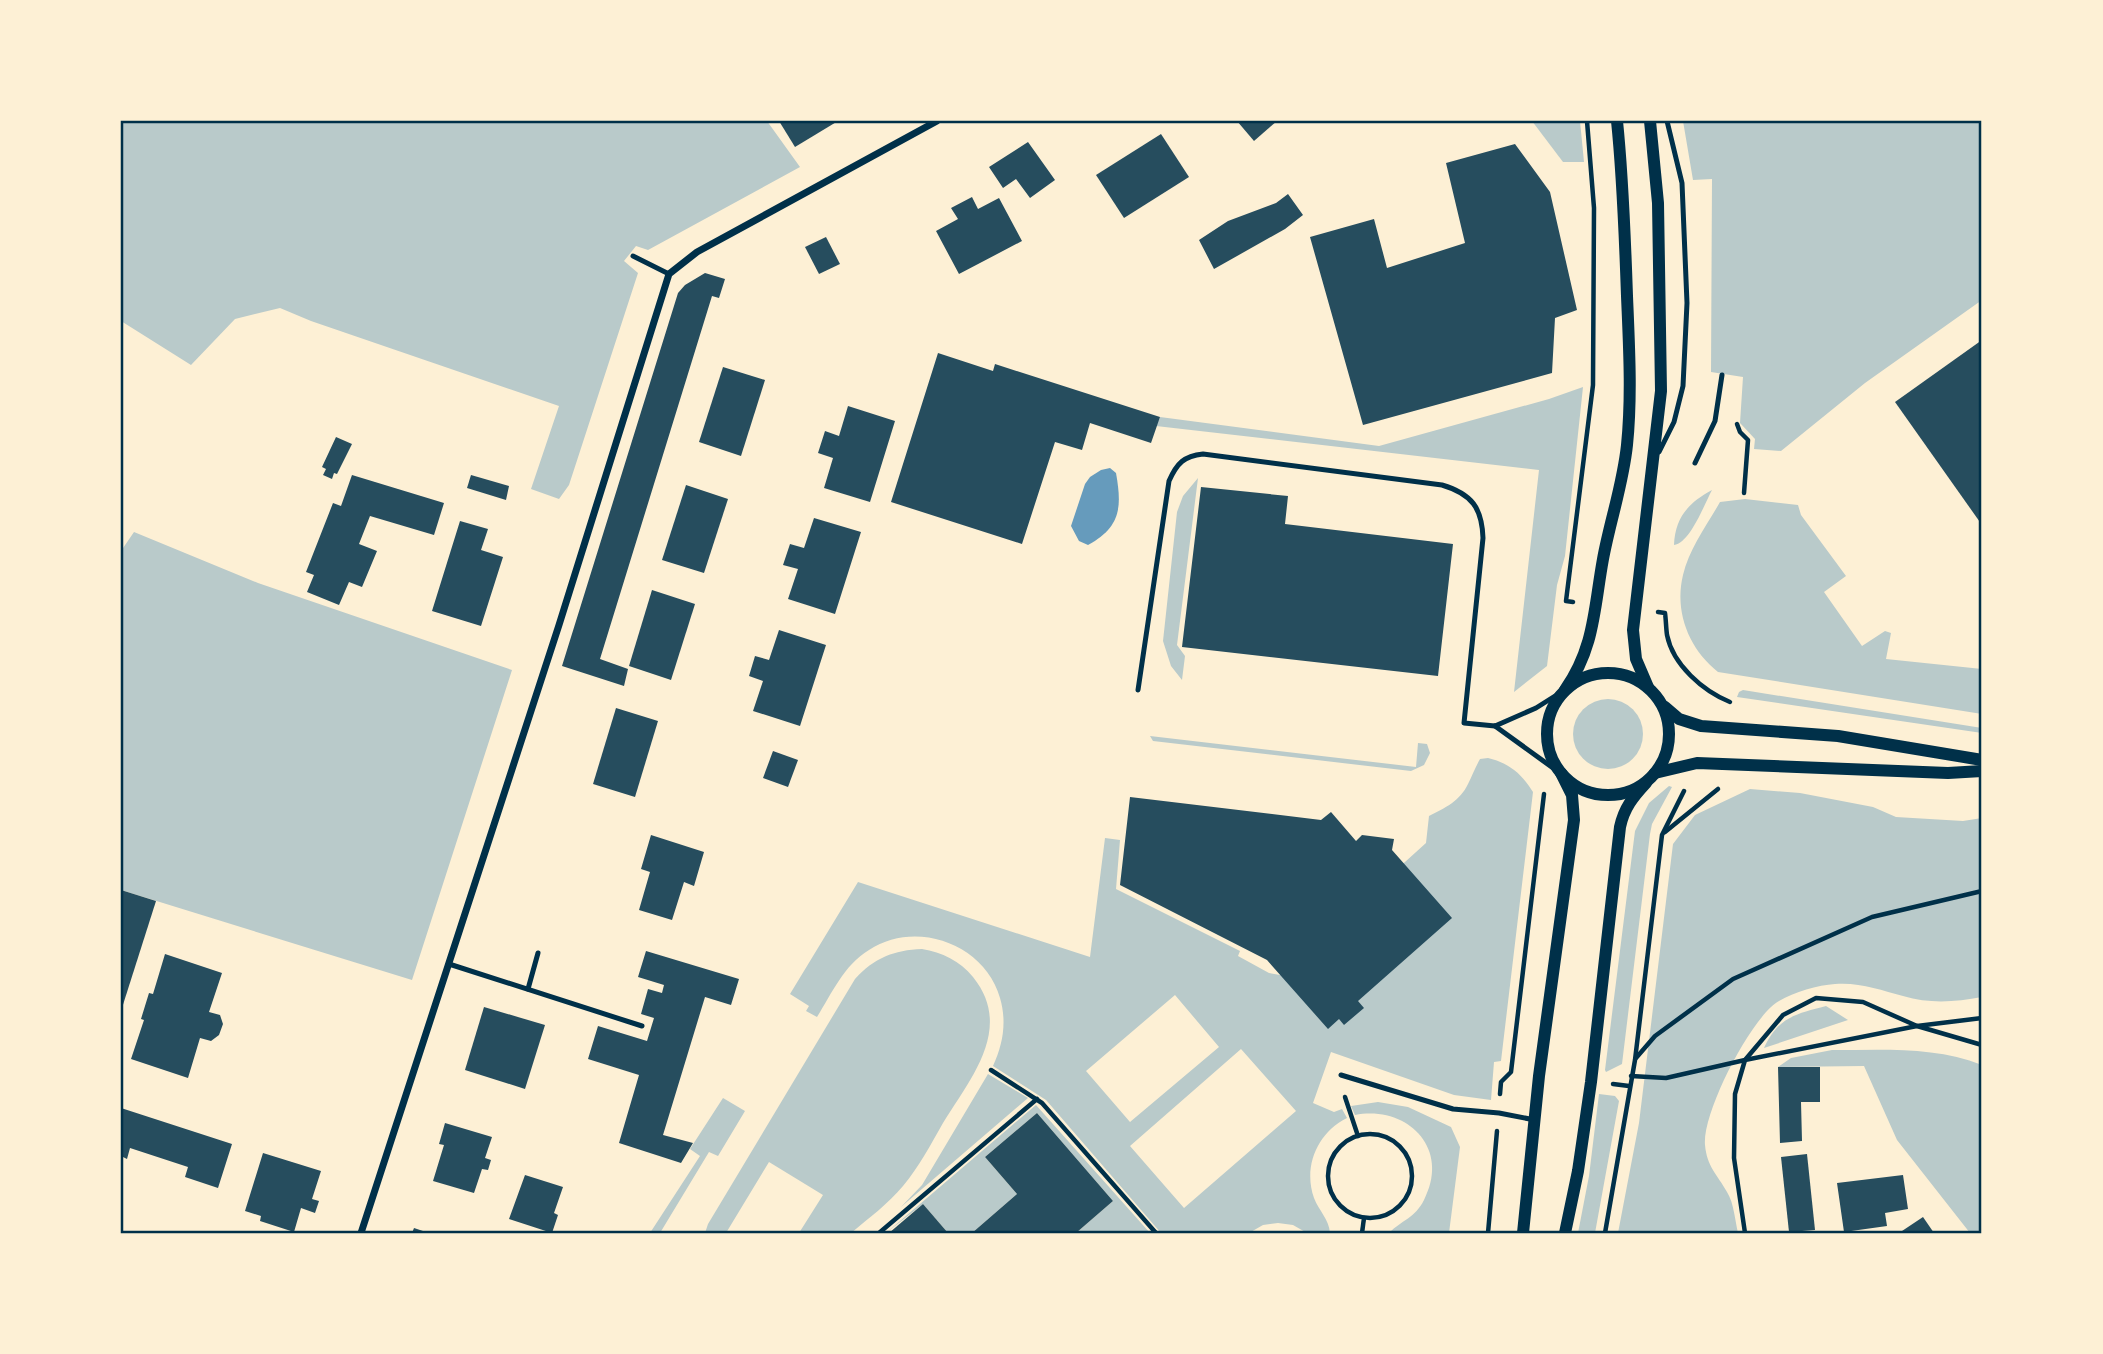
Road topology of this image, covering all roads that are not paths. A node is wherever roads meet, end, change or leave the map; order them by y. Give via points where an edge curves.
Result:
1 (937, 121) edge
2 (1617, 121) edge
3 (1650, 121) edge
4 (1667, 121) edge
5 (633, 256) dead end
6 (669, 274) junction
7 (1722, 375) dead end
8 (1654, 461) junction
9 (1695, 463) dead end
10 (1648, 687) junction
11 (1138, 690) dead end
12 (1565, 690) junction
13 (1659, 699) junction
14 (1495, 726) junction
15 (1982, 760) edge
16 (1982, 772) edge
17 (1561, 773) junction
18 (1655, 773) junction
19 (1646, 783) junction
20 (538, 953) dead end
21 (449, 964) junction
22 (528, 989) junction
23 (642, 1026) dead end
24 (1341, 1075) dead end
25 (1535, 1120) junction
26 (361, 1233) edge
27 (1523, 1233) edge
28 (1565, 1233) edge

1 - 6 street via 697,252
2 - 12 street via 1629,327 1627,444 1590,641 1584,661
3 - 8 street via 1658,203 1661,324
4 - 8 lane via 1682,183 1687,303 1683,386 1674,422
5 - 6 lane
6 - 21 street
7 - 9 lane via 1715,421
8 - 10 street via 1633,630 1636,659
10 - 12 street via 1634,678 1605,673 1579,680
10 - 13 street
11 - 14 lane via 1169,481 1181,460 1203,454 1461,490 1482,520 1483,538 1464,723
12 - 14 lane
12 - 17 street via 1547,728 1548,745
13 - 15 street via 1679,719 1701,726 1838,736
13 - 18 street via 1669,744
14 - 17 lane
16 - 18 street via 1696,763
17 - 19 street via 1572,784 1599,795 1625,793
17 - 25 street via 1572,795 1574,820
18 - 19 street
19 - 28 street via 1632,798 1620,827 1591,1082
20 - 22 lane
21 - 22 lane
21 - 26 street
22 - 23 lane
24 - 25 lane via 1453,1109
25 - 27 street

